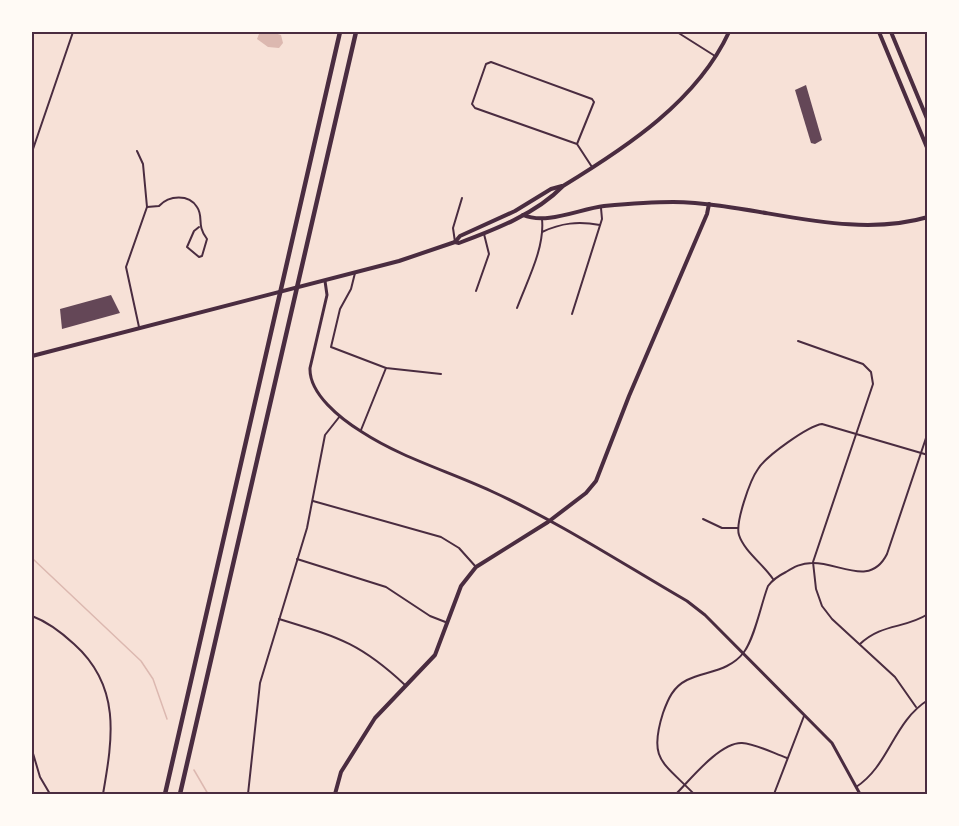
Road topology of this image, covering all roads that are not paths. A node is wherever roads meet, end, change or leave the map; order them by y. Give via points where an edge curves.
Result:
1 (73, 32) edge
2 (340, 32) edge
3 (356, 32) edge
4 (677, 32) edge
5 (729, 32) edge
6 (879, 32) edge
7 (891, 32) edge
8 (716, 56) junction
9 (927, 121) edge
10 (577, 144) junction
11 (927, 150) edge
12 (137, 151) dead end
13 (32, 152) edge
14 (592, 167) junction
15 (563, 186) junction
16 (462, 198) dead end
17 (709, 204) junction
18 (147, 207) junction
19 (601, 207) junction
20 (522, 215) junction
21 (927, 218) edge
22 (542, 219) junction
23 (600, 225) junction
24 (199, 227) junction
25 (542, 232) junction
26 (484, 234) junction
27 (455, 242) junction
28 (355, 273) junction
29 (326, 280) junction
30 (476, 291) dead end
31 (517, 308) dead end
32 (572, 314) dead end
33 (139, 327) junction
34 (798, 341) dead end
35 (32, 356) edge
36 (386, 368) junction
37 (441, 374) dead end
38 (340, 415) junction
39 (360, 431) junction
40 (927, 432) edge
41 (856, 433) junction
42 (921, 453) junction
43 (927, 455) edge
44 (313, 501) junction
45 (703, 519) dead end
46 (548, 522) junction
47 (738, 528) junction
48 (297, 559) junction
49 (813, 562) junction
50 (476, 567) junction
51 (773, 579) junction
52 (927, 614) edge
53 (32, 616) edge
54 (279, 619) junction
55 (448, 623) junction
56 (860, 645) junction
57 (743, 653) junction
58 (405, 685) junction
59 (927, 700) edge
60 (916, 707) junction
61 (805, 714) junction
62 (32, 750) edge
63 (787, 758) junction
64 (685, 785) junction
65 (856, 787) junction
66 (51, 795) edge
67 (103, 795) edge
68 (165, 795) edge
69 (180, 795) edge
70 (248, 795) edge
71 (335, 795) edge
72 (676, 795) edge
73 (694, 795) edge
74 (774, 795) edge
75 (860, 795) edge

1 - 13 street
2 - 68 highway
3 - 69 highway
4 - 8 street
5 - 8 main road
6 - 11 main road
7 - 9 main road
8 - 14 main road via 675,105
10 - 10 street via 475,108 472,104 486,64 490,62 592,99
10 - 14 street
12 - 18 street via 143,164
14 - 15 main road
15 - 20 main road via 553,197
15 - 27 main road via 460,236
16 - 27 street via 453,228
17 - 19 main road via 663,202
17 - 21 main road via 856,224 896,225
17 - 46 main road via 596,481
18 - 24 street via 159,206 166,198 180,198 198,207
18 - 33 street via 126,267
19 - 22 main road
19 - 23 street
20 - 22 main road
20 - 26 main road
22 - 25 street
23 - 25 street via 575,222
23 - 32 street
24 - 24 street via 207,242 199,257 187,247
25 - 31 street
26 - 27 main road
26 - 30 street via 489,254
27 - 28 main road
28 - 29 main road
28 - 36 street via 340,309 331,346
29 - 33 main road
29 - 38 street via 327,296 309,377 316,392
33 - 35 main road
34 - 41 street via 863,364 871,372 873,384
36 - 37 street
36 - 39 street
38 - 39 street
38 - 44 street via 325,435
39 - 46 street via 416,460 491,491
40 - 42 street
41 - 42 street
41 - 47 street via 817,425 764,462 754,476
41 - 49 street
42 - 43 street
42 - 49 street via 887,554 880,564 859,573
44 - 48 street
44 - 50 street via 441,537 459,548
45 - 47 street via 722,528
46 - 50 main road
46 - 57 street via 687,601
47 - 51 street via 742,543
48 - 54 street
48 - 55 street via 386,586 430,616
49 - 51 street
49 - 56 street via 822,606
50 - 55 main road via 461,586
51 - 57 street
52 - 56 street via 880,629
53 - 67 street via 51,625 83,652 106,687 111,724
54 - 58 street via 355,645 379,660
54 - 70 street via 260,683
55 - 58 main road via 435,655
56 - 60 street via 895,677
57 - 61 street
57 - 64 street via 723,668 683,682 668,699 656,735 656,748 662,761
58 - 71 main road via 375,718 341,772
59 - 60 street
60 - 65 street via 875,771
61 - 63 street
61 - 65 street via 832,743
62 - 66 street via 40,777
63 - 64 street via 747,744 732,744
63 - 74 street
64 - 72 street
64 - 73 street
65 - 75 street

